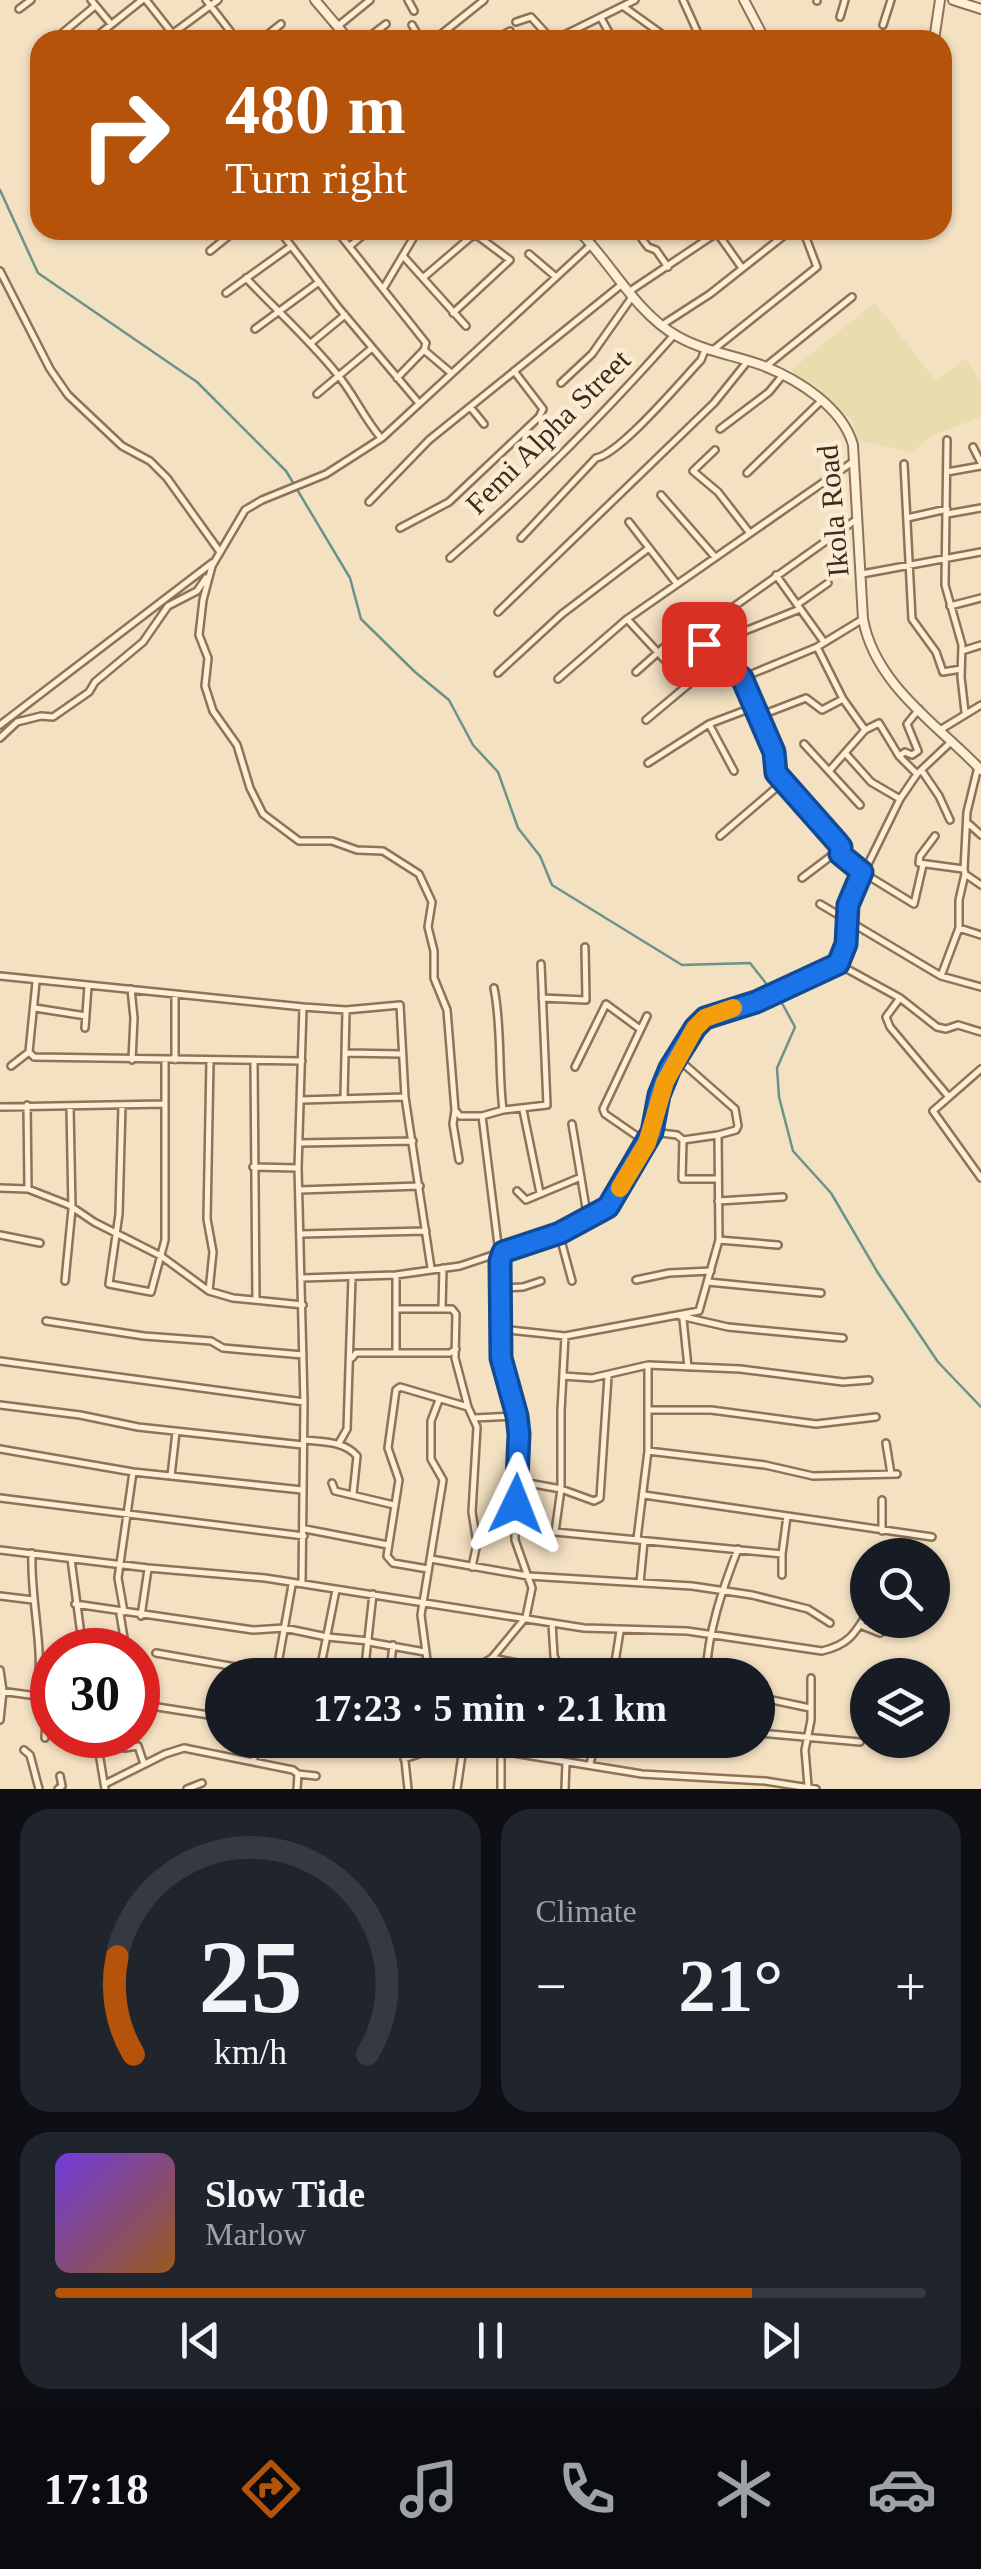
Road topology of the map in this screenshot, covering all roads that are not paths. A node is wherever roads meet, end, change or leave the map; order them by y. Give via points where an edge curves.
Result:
1 (31, 0) edge
2 (144, 0) edge
3 (218, 0) edge
4 (315, 0) edge
5 (370, 0) edge
6 (408, 0) edge
7 (484, 0) edge
8 (636, 0) edge
9 (683, 0) edge
10 (744, 0) edge
11 (845, 0) edge
12 (891, 0) edge
13 (953, 0) edge
14 (936, 1) edge
15 (93, 3) edge
16 (208, 3) edge
17 (624, 8) junction
18 (981, 9) edge
19 (20, 10) dead end
20 (414, 11) dead end
21 (840, 17) dead end
22 (601, 18) junction
23 (516, 22) dead end
24 (111, 24) junction
25 (280, 24) dead end
26 (386, 24) dead end
27 (412, 24) dead end
28 (882, 25) dead end
29 (338, 26) junction
30 (65, 30) edge
31 (104, 30) edge
32 (169, 30) edge
33 (177, 30) edge
34 (229, 30) edge
35 (273, 30) edge
36 (341, 30) edge
37 (378, 30) edge
38 (415, 30) edge
39 (446, 30) edge
40 (543, 30) edge
41 (570, 30) edge
42 (608, 30) edge
43 (656, 30) edge
44 (696, 30) edge
45 (759, 30) edge
46 (935, 30) edge
47 (222, 240) edge
48 (285, 240) edge
49 (345, 240) edge
50 (357, 240) edge
51 (413, 240) edge
52 (467, 240) edge
53 (482, 240) edge
54 (588, 240) edge
55 (643, 240) edge
56 (708, 240) edge
57 (725, 240) edge
58 (778, 240) edge
59 (807, 240) edge
60 (592, 244) junction
61 (350, 246) junction
62 (290, 247) junction
63 (210, 251) dead end
64 (528, 254) dead end
65 (404, 258) junction
66 (668, 267) junction
67 (742, 269) junction
68 (0, 272) edge
69 (424, 277) junction
70 (556, 277) junction
71 (246, 278) junction
72 (319, 282) junction
73 (382, 288) junction
74 (629, 290) junction
75 (226, 293) dead end
76 (852, 297) dead end
77 (277, 311) junction
78 (453, 313) junction
79 (345, 315) junction
80 (662, 325) junction
81 (466, 326) dead end
82 (255, 329) dead end
83 (674, 335) junction
84 (311, 343) junction
85 (372, 348) junction
86 (424, 350) junction
87 (708, 351) junction
88 (747, 362) junction
89 (765, 367) junction
90 (514, 371) junction
91 (450, 372) junction
92 (339, 376) junction
93 (782, 376) junction
94 (396, 378) junction
95 (561, 383) dead end
96 (317, 394) dead end
97 (821, 401) junction
98 (418, 403) junction
99 (471, 408) junction
100 (484, 424) dead end
101 (720, 428) dead end
102 (382, 438) junction
103 (946, 440) dead end
104 (973, 447) dead end
105 (715, 450) dead end
106 (854, 461) junction
107 (904, 464) dead end
108 (981, 464) edge
109 (948, 472) junction
110 (747, 473) dead end
111 (661, 495) dead end
112 (369, 502) dead end
113 (981, 508) edge
114 (948, 511) junction
115 (907, 518) junction
116 (857, 520) junction
117 (629, 522) dead end
118 (400, 528) dead end
119 (749, 532) junction
120 (522, 538) dead end
121 (650, 548) junction
122 (220, 552) junction
123 (981, 552) edge
124 (714, 557) junction
125 (450, 558) dead end
126 (948, 558) junction
127 (216, 560) junction
128 (910, 565) junction
129 (776, 574) junction
130 (862, 574) junction
131 (208, 576) junction
132 (828, 583) dead end
133 (677, 584) junction
134 (981, 598) edge
135 (950, 606) junction
136 (799, 607) junction
137 (498, 612) dead end
138 (627, 619) junction
139 (863, 619) junction
140 (675, 621) dead end
141 (694, 635) junction
142 (672, 640) dead end
143 (824, 642) junction
144 (981, 645) edge
145 (707, 646) junction
146 (817, 647) junction
147 (962, 651) junction
148 (658, 653) junction
149 (962, 669) junction
150 (636, 672) dead end
151 (498, 673) dead end
152 (700, 674) dead end
153 (742, 678) junction
154 (558, 679) dead end
155 (688, 684) junction
156 (843, 699) junction
157 (981, 705) edge
158 (754, 707) junction
159 (919, 710) junction
160 (965, 712) junction
161 (759, 716) junction
162 (646, 720) dead end
163 (709, 724) junction
164 (0, 725) edge
165 (865, 730) junction
166 (940, 730) junction
167 (0, 738) edge
168 (952, 741) junction
169 (804, 744) dead end
170 (846, 754) junction
171 (898, 756) junction
172 (648, 763) dead end
173 (979, 769) edge
174 (830, 770) junction
175 (734, 771) dead end
176 (919, 772) junction
177 (783, 782) junction
178 (900, 798) junction
179 (860, 805) dead end
180 (950, 820) dead end
181 (969, 824) junction
182 (981, 835) edge
183 (720, 836) dead end
184 (935, 836) dead end
185 (840, 854) junction
186 (922, 865) junction
187 (862, 872) junction
188 (964, 872) junction
189 (802, 878) dead end
190 (981, 885) edge
191 (820, 904) dead end
192 (847, 918) junction
193 (958, 928) junction
194 (981, 934) edge
195 (584, 947) dead end
196 (541, 964) dead end
197 (838, 964) junction
198 (0, 976) edge
199 (941, 976) junction
200 (36, 982) junction
201 (88, 986) junction
202 (981, 986) edge
203 (494, 988) dead end
204 (131, 989) junction
205 (177, 996) junction
206 (542, 998) junction
207 (900, 998) junction
208 (34, 1008) junction
209 (302, 1008) junction
210 (346, 1010) junction
211 (86, 1016) junction
212 (647, 1016) dead end
213 (85, 1028) dead end
214 (641, 1029) junction
215 (981, 1032) edge
216 (28, 1052) junction
217 (346, 1053) junction
218 (402, 1054) junction
219 (677, 1058) junction
220 (132, 1060) junction
221 (165, 1060) junction
222 (175, 1060) junction
223 (210, 1061) junction
224 (302, 1061) junction
225 (254, 1062) junction
226 (11, 1066) dead end
227 (575, 1067) dead end
228 (981, 1068) edge
229 (948, 1096) junction
230 (405, 1097) junction
231 (344, 1098) junction
232 (300, 1100) junction
233 (164, 1104) junction
234 (26, 1105) junction
235 (122, 1105) junction
236 (0, 1107) edge
237 (70, 1108) junction
238 (454, 1110) junction
239 (503, 1110) junction
240 (523, 1110) junction
241 (482, 1116) junction
242 (572, 1124) dead end
243 (652, 1132) junction
244 (718, 1136) junction
245 (683, 1140) junction
246 (412, 1141) junction
247 (299, 1143) junction
248 (647, 1143) junction
249 (460, 1160) dead end
250 (253, 1167) junction
251 (298, 1168) junction
252 (581, 1177) junction
253 (981, 1178) edge
254 (718, 1179) junction
255 (420, 1186) junction
256 (0, 1188) edge
257 (28, 1190) junction
258 (298, 1190) junction
259 (517, 1191) dead end
260 (540, 1194) junction
261 (783, 1197) dead end
262 (718, 1201) junction
263 (72, 1208) junction
264 (588, 1220) junction
265 (426, 1232) junction
266 (560, 1233) junction
267 (117, 1234) junction
268 (301, 1234) junction
269 (0, 1235) edge
270 (718, 1240) junction
271 (40, 1243) dead end
272 (778, 1245) dead end
273 (161, 1256) junction
274 (501, 1256) junction
275 (443, 1268) junction
276 (431, 1269) junction
277 (711, 1271) junction
278 (396, 1275) junction
279 (302, 1278) junction
280 (352, 1278) junction
281 (572, 1280) dead end
282 (636, 1280) dead end
283 (65, 1281) dead end
284 (541, 1282) dead end
285 (708, 1282) junction
286 (502, 1288) junction
287 (210, 1291) junction
288 (822, 1293) dead end
289 (256, 1300) junction
290 (303, 1305) junction
291 (442, 1308) junction
292 (396, 1309) junction
293 (682, 1317) junction
294 (46, 1321) dead end
295 (500, 1330) junction
296 (565, 1336) junction
297 (843, 1338) dead end
298 (353, 1351) junction
299 (396, 1352) junction
300 (454, 1353) junction
301 (303, 1355) junction
302 (0, 1361) edge
303 (648, 1365) junction
304 (688, 1368) junction
305 (563, 1376) junction
306 (608, 1376) junction
307 (869, 1380) dead end
308 (439, 1400) junction
309 (304, 1402) junction
310 (0, 1404) edge
311 (468, 1407) junction
312 (649, 1410) junction
313 (517, 1416) junction
314 (876, 1417) dead end
315 (474, 1418) junction
316 (176, 1432) junction
317 (303, 1442) junction
318 (886, 1443) dead end
319 (339, 1444) junction
320 (0, 1449) edge
321 (648, 1451) junction
322 (133, 1472) junction
323 (171, 1476) junction
324 (517, 1481) junction
325 (332, 1483) dead end
326 (302, 1490) junction
327 (561, 1490) junction
328 (353, 1494) junction
329 (644, 1495) junction
330 (0, 1498) edge
331 (882, 1500) dead end
332 (394, 1505) junction
333 (125, 1516) junction
334 (787, 1516) junction
335 (882, 1531) junction
336 (304, 1533) junction
337 (932, 1537) dead end
338 (641, 1540) junction
339 (388, 1545) junction
340 (738, 1549) junction
341 (0, 1550) edge
342 (32, 1552) junction
343 (782, 1554) junction
344 (71, 1558) junction
345 (431, 1559) junction
346 (119, 1563) junction
347 (472, 1567) junction
348 (148, 1568) junction
349 (428, 1569) junction
350 (782, 1575) dead end
351 (528, 1576) junction
352 (302, 1583) junction
353 (640, 1583) junction
354 (292, 1584) junction
355 (336, 1589) junction
356 (722, 1591) junction
357 (373, 1594) junction
358 (0, 1596) edge
359 (33, 1600) junction
360 (424, 1602) junction
361 (75, 1604) junction
362 (122, 1613) junction
363 (141, 1616) junction
364 (526, 1617) junction
365 (552, 1623) junction
366 (830, 1623) dead end
367 (37, 1628) edge
368 (79, 1628) edge
369 (124, 1628) edge
370 (284, 1628) junction
371 (620, 1631) junction
372 (711, 1635) junction
373 (328, 1637) junction
374 (850, 1637) edge
375 (370, 1639) junction
376 (392, 1645) junction
377 (426, 1652) junction
378 (160, 1654) edge
379 (279, 1658) edge
380 (323, 1658) edge
381 (367, 1658) edge
382 (391, 1658) edge
383 (427, 1658) edge
384 (492, 1658) edge
385 (555, 1658) edge
386 (615, 1658) edge
387 (708, 1658) edge
388 (205, 1662) edge
389 (0, 1670) edge
390 (811, 1678) dead end
391 (1, 1691) edge
392 (30, 1695) edge
393 (775, 1701) edge
394 (160, 1707) edge
395 (810, 1708) junction
396 (205, 1714) edge
397 (0, 1720) edge
398 (775, 1735) edge
399 (806, 1738) junction
400 (850, 1741) edge
401 (24, 1750) dead end
402 (100, 1758) edge
403 (142, 1758) edge
404 (254, 1758) edge
405 (406, 1758) edge
406 (462, 1758) edge
407 (501, 1758) edge
408 (546, 1758) edge
409 (592, 1758) edge
410 (403, 1759) joint
411 (253, 1761) junction
412 (566, 1761) junction
413 (144, 1764) junction
414 (590, 1764) junction
415 (298, 1774) junction
416 (60, 1776) dead end
417 (316, 1776) dead end
418 (202, 1783) dead end
419 (105, 1787) edge
420 (811, 1788) edge
421 (39, 1789) edge
422 (58, 1789) edge
423 (187, 1789) edge
424 (297, 1789) edge
425 (408, 1789) edge
426 (457, 1789) edge
427 (501, 1789) edge
428 (565, 1789) edge

1 - 19 street
2 - 24 street
2 - 32 street
3 - 16 street
4 - 29 street
5 - 29 street
6 - 20 street
7 - 39 street
8 - 17 street
9 - 44 street
10 - 45 street
11 - 21 street
12 - 28 street
13 - 18 street
14 - 46 street
15 - 24 street
15 - 30 street
16 - 33 street
16 - 34 street
17 - 22 street
17 - 43 street
22 - 41 street
22 - 42 street
23 - 40 street via 531,17
24 - 31 street
25 - 35 street
26 - 37 street
27 - 38 street
29 - 36 street
47 - 63 street
48 - 62 street
49 - 61 street
50 - 61 street
51 - 65 street
52 - 69 street
53 - 78 street via 510,260
54 - 60 street, Ikola Road
55 - 66 street
56 - 66 street
57 - 67 street
58 - 67 street
59 - 87 street via 817,267
60 - 70 street
60 - 74 street, Ikola Road
61 - 73 street
62 - 71 street
62 - 72 street
64 - 70 street
65 - 69 street
65 - 73 street
66 - 74 street
67 - 80 street
68 - 122 street via 68,395 114,440 168,478
69 - 78 street
70 - 91 street
71 - 75 street
71 - 77 street
72 - 77 street
72 - 79 street
73 - 86 street via 425,340
74 - 80 street, Ikola Road
74 - 90 street
74 - 95 street via 592,354
76 - 89 street
77 - 82 street
77 - 84 street
78 - 81 street
79 - 84 street
79 - 85 street
80 - 83 street, Ikola Road
83 - 87 street, Ikola Road
83 - 125 street, Femi Alpha Street via 585,431
84 - 92 street
85 - 92 street
85 - 94 street
86 - 91 street
86 - 94 street
87 - 88 street, Ikola Road
87 - 120 street
88 - 89 street, Ikola Road
88 - 137 street via 714,403
89 - 93 street, Ikola Road
90 - 99 street
90 - 118 street via 543,412 449,502
91 - 98 street
92 - 96 street
92 - 102 street
93 - 97 street, Ikola Road
93 - 101 street
94 - 98 street
97 - 106 street, Ikola Road via 849,430
97 - 110 street
98 - 102 street
99 - 100 street
99 - 112 street
102 - 122 street via 326,474 245,510
103 - 109 street
104 - 108 street
105 - 119 street via 693,471
106 - 116 street, Ikola Road
106 - 119 street
107 - 115 street
108 - 109 street
109 - 114 street
111 - 124 street
113 - 114 street
114 - 115 street
114 - 126 street
115 - 128 street
116 - 129 street
116 - 130 street, Ikola Road
117 - 121 street
119 - 124 street
121 - 133 street
121 - 151 street
122 - 127 street
123 - 126 street
124 - 133 street
126 - 128 street
126 - 135 street
127 - 131 street
127 - 164 street
128 - 130 street
128 - 149 street via 912,619 943,672
129 - 136 street
129 - 141 street
130 - 139 street, Ikola Road
131 - 167 street via 197,591 168,606 143,642 88,692 53,716 16,722
131 - 238 street via 199,634 208,658 204,686 236,745 259,809 299,841 384,851 419,874 430,896 428,926 434,978 447,1010
132 - 136 street
133 - 138 street
134 - 135 street
135 - 147 street
136 - 143 street
136 - 145 street
138 - 148 street
138 - 154 street
139 - 143 street
139 - 159 street, Ikola Road via 884,670
140 - 141 street
141 - 145 street
142 - 148 street
143 - 146 street
144 - 147 street
145 - 153 street
146 - 153 street
146 - 156 street
147 - 149 street
148 - 150 street
148 - 155 street
149 - 160 street
152 - 155 street
153 - 158 street
155 - 162 street
156 - 161 street via 822,710 806,698
156 - 165 street
157 - 160 street
158 - 161 street
158 - 163 street
159 - 166 street, Ikola Road
159 - 171 street via 907,724 918,751
160 - 166 street
161 - 177 street
163 - 172 street
163 - 175 street
165 - 170 street
165 - 171 street via 878,723
166 - 168 street, Ikola Road
168 - 173 street, Ikola Road
168 - 176 street
169 - 174 street
170 - 174 street
170 - 178 street via 871,782
171 - 176 street
173 - 181 street
174 - 179 street
176 - 178 street
176 - 180 street
177 - 183 street
177 - 185 street via 841,847
178 - 187 street
181 - 182 street
181 - 188 street
184 - 186 street via 918,860
185 - 187 street
185 - 189 street
186 - 187 street via 914,904
186 - 188 street
187 - 192 street
188 - 190 street
188 - 193 street
191 - 192 street
192 - 197 street
192 - 199 street
193 - 194 street
193 - 199 street
195 - 206 street via 586,1000
196 - 206 street
197 - 207 street
197 - 219 street via 705,1018
198 - 200 street
199 - 202 street
200 - 201 street
200 - 208 street
201 - 204 street
201 - 211 street
203 - 239 street
204 - 205 street
204 - 220 street
205 - 209 street
205 - 222 street
206 - 240 street via 548,1105
207 - 215 street via 941,1028
207 - 229 street via 886,1017 890,1027
208 - 211 street
208 - 216 street
209 - 210 street
209 - 224 street
210 - 217 street
210 - 218 street via 400,1005
211 - 213 street
212 - 214 street
214 - 227 street via 606,1004
214 - 248 street via 603,1112
216 - 220 street
216 - 226 street
217 - 218 street
217 - 231 street
218 - 230 street
219 - 243 street via 659,1095
219 - 244 street via 735,1109 738,1128
220 - 221 street
221 - 222 street
221 - 233 street
222 - 223 street
223 - 225 street
223 - 287 street
224 - 225 street
224 - 232 street
225 - 250 street
228 - 229 street
229 - 253 street via 933,1110
230 - 231 street
230 - 246 street
231 - 232 street
232 - 247 street
233 - 235 street
233 - 273 street
234 - 236 street
234 - 237 street
234 - 257 street
235 - 237 street
235 - 267 street
237 - 263 street
238 - 241 street
238 - 249 street
239 - 240 street
239 - 241 street
240 - 260 street
241 - 274 street
242 - 252 street
243 - 245 street
243 - 248 street
244 - 245 street
244 - 254 street
245 - 254 street via 682,1179
246 - 247 street
246 - 255 street
247 - 251 street
248 - 264 street via 608,1207
250 - 251 street
250 - 289 street
251 - 258 street
252 - 260 street
252 - 264 street
254 - 262 street
255 - 258 street
255 - 265 street
256 - 257 street
257 - 263 street
258 - 268 street
259 - 260 street via 524,1200
261 - 262 street
262 - 270 street
263 - 267 street
263 - 283 street
264 - 266 street
265 - 268 street
265 - 276 street
266 - 274 street
266 - 281 street
267 - 273 street
267 - 273 street via 110,1286 151,1292
268 - 279 street
269 - 271 street
270 - 272 street
270 - 277 street
273 - 287 street
274 - 275 street
274 - 286 street
275 - 276 street
275 - 291 street
276 - 278 street
277 - 282 street
277 - 285 street
278 - 280 street
278 - 292 street
279 - 280 street
279 - 290 street
280 - 298 street
284 - 286 street
285 - 288 street
285 - 293 street via 699,1311
286 - 295 street
287 - 289 street
289 - 290 street
290 - 301 street
291 - 292 street
291 - 300 street via 456,1314
292 - 299 street
293 - 296 street
293 - 297 street
293 - 304 street
294 - 301 street
295 - 296 street
295 - 313 street
296 - 305 street
298 - 299 street
298 - 319 street via 347,1429
299 - 300 street
300 - 311 street
301 - 309 street
302 - 309 street
303 - 304 street
303 - 306 street
303 - 312 street
304 - 307 street
305 - 306 street
305 - 327 street
306 - 327 street via 602,1495 594,1502
308 - 311 street
308 - 332 street via 396,1390 388,1448 399,1476
308 - 345 street via 432,1459 442,1480
309 - 317 street
310 - 316 street
311 - 315 street
312 - 314 street via 711,1410 816,1424
312 - 321 street
313 - 315 street
313 - 324 street
315 - 347 street
316 - 317 street
316 - 323 street
317 - 319 street
317 - 326 street
318 - 321 street via 894,1474 813,1476
319 - 328 street via 357,1456
320 - 322 street
321 - 329 street
322 - 323 street
322 - 333 street
323 - 326 street
324 - 327 street
324 - 351 street via 515,1540
325 - 328 street
326 - 336 street
327 - 338 street via 556,1532
328 - 332 street
329 - 334 street
329 - 338 street
330 - 333 street
331 - 335 street
332 - 339 street
333 - 336 street
333 - 346 street
334 - 335 street
334 - 343 street
335 - 337 street
336 - 339 street
336 - 352 street
338 - 340 street
338 - 353 street
339 - 349 street via 389,1562
340 - 343 street
340 - 356 street
341 - 342 street
342 - 344 street
342 - 359 street
343 - 350 street
344 - 346 street
344 - 361 street
345 - 347 street
345 - 349 street
346 - 348 street
346 - 362 street
347 - 351 street
348 - 354 street
348 - 363 street
349 - 360 street
351 - 353 street
351 - 364 street
352 - 354 street
352 - 355 street
353 - 356 street
354 - 370 street
355 - 357 street
355 - 373 street
356 - 366 street via 808,1609
356 - 372 street
357 - 360 street
357 - 375 street
358 - 359 street
359 - 367 street
360 - 364 street
360 - 377 street
361 - 362 street
361 - 368 street
362 - 363 street
362 - 369 street
363 - 370 street
364 - 365 street
364 - 384 street
365 - 371 street
365 - 385 street
370 - 373 street
370 - 379 street
371 - 372 street
371 - 386 street
372 - 374 street via 822,1652
372 - 387 street
373 - 375 street
373 - 380 street
375 - 376 street
375 - 381 street
376 - 377 street
376 - 382 street
377 - 383 street
378 - 388 street
389 - 391 street
390 - 395 street
391 - 392 street
391 - 397 street
393 - 395 street
394 - 396 street
395 - 399 street
398 - 399 street
399 - 400 street
399 - 420 street
401 - 421 street
402 - 419 street
403 - 413 street
404 - 411 street
405 - 410 street
406 - 426 street
407 - 427 street
408 - 412 street
409 - 414 street
410 - 425 street
411 - 413 street via 184,1748
411 - 415 street
412 - 414 street
412 - 428 street
413 - 419 street
414 - 420 street
415 - 417 street
415 - 424 street
416 - 422 street
418 - 423 street

